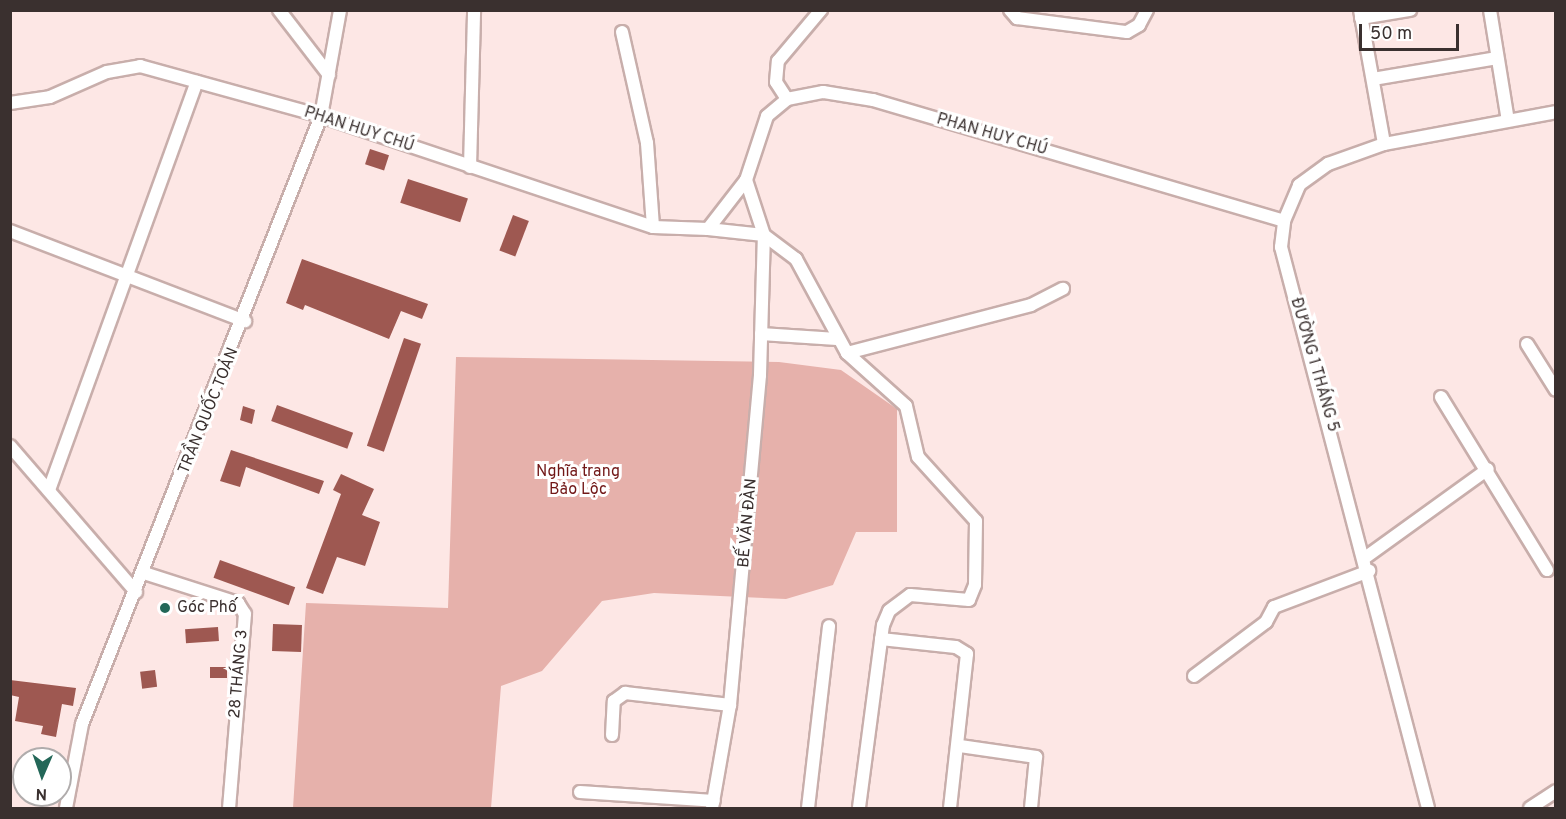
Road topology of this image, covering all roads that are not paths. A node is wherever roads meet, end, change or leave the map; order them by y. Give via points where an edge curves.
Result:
1 (279, 10) edge
2 (340, 10) edge
3 (474, 10) edge
4 (821, 10) edge
5 (1010, 10) edge
6 (1147, 10) edge
7 (1410, 10) edge
8 (1490, 10) edge
9 (1361, 14) edge
10 (622, 32) dead end
11 (1497, 58) junction
12 (329, 75) junction
13 (1373, 79) junction
14 (197, 82) junction
15 (787, 99) junction
16 (10, 103) edge
17 (1556, 112) edge
18 (321, 116) junction
19 (1508, 121) junction
20 (1383, 144) junction
21 (470, 167) junction
22 (746, 180) junction
23 (1284, 221) junction
24 (653, 227) junction
25 (708, 229) junction
26 (10, 231) edge
27 (764, 235) junction
28 (128, 272) junction
29 (1063, 289) dead end
30 (245, 321) junction
31 (761, 334) junction
32 (837, 339) junction
33 (1527, 344) dead end
34 (847, 353) junction
35 (1556, 390) edge
36 (1441, 397) dead end
37 (10, 446) edge
38 (1488, 469) junction
39 (49, 490) junction
40 (1366, 557) junction
41 (1547, 570) dead end
42 (1369, 571) junction
43 (144, 573) junction
44 (136, 592) junction
45 (829, 626) dead end
46 (881, 639) junction
47 (1194, 676) dead end
48 (730, 705) junction
49 (612, 735) dead end
50 (960, 746) junction
51 (1556, 791) edge
52 (580, 792) dead end
53 (713, 805) edge
54 (66, 808) edge
55 (228, 808) edge
56 (808, 808) edge
57 (859, 808) edge
58 (950, 808) edge
59 (1032, 808) edge
60 (1428, 808) edge
61 (1530, 808) edge

1 - 12 street
2 - 12 street, TRẦN QUỐC TOẢN
3 - 21 street
4 - 15 street via 778,61 776,82
5 - 6 street via 1017,18 1127,32 1139,26
7 - 9 street
8 - 11 street
9 - 13 street
10 - 24 street via 648,143
11 - 13 street
11 - 19 street
12 - 18 street, TRẦN QUỐC TOẢN
13 - 20 street
14 - 16 street, PHAN HUY CHÚ via 140,66 107,72 50,97
14 - 18 street, PHAN HUY CHÚ
14 - 28 street
15 - 22 street via 767,116
15 - 23 street, PHAN HUY CHÚ via 822,92 873,100
17 - 19 street, ĐƯỜNG 1 THÁNG 5
18 - 21 street, PHAN HUY CHÚ
18 - 30 street, TRẦN QUỐC TOẢN
19 - 20 street, ĐƯỜNG 1 THÁNG 5
20 - 23 street, ĐƯỜNG 1 THÁNG 5 via 1328,164 1299,185
21 - 24 street, PHAN HUY CHÚ
22 - 25 street
22 - 27 street
23 - 40 street, ĐƯỜNG 1 THÁNG 5 via 1281,247
24 - 25 street, PHAN HUY CHÚ
25 - 27 street, PHAN HUY CHÚ
26 - 28 street
27 - 31 street, BẾ VĂN ĐÀN
27 - 32 street via 795,259
28 - 30 street
28 - 39 street
29 - 34 street via 1031,305
30 - 43 street, TRẦN QUỐC TOẢN
31 - 32 street
31 - 48 street, BẾ VĂN ĐÀN
32 - 34 street
33 - 35 street
34 - 46 street via 900,398 912,447 968,506 978,533 975,585 969,600 910,595 889,611
36 - 38 street
37 - 39 street
38 - 40 street
38 - 41 street
39 - 44 street
40 - 42 street, ĐƯỜNG 1 THÁNG 5
42 - 47 street via 1274,607 1266,622 1206,662
42 - 60 street, ĐƯỜNG 1 THÁNG 5
43 - 44 street, TRẦN QUỐC TOẢN
43 - 55 street, 28 THÁNG 3 via 238,603 245,614
44 - 54 street, TRẦN QUỐC TOẢN via 82,724
45 - 56 street
46 - 50 street via 956,647 967,654
46 - 57 street
48 - 49 street via 625,693 614,701
48 - 53 street, BẾ VĂN ĐÀN
50 - 58 street
50 - 59 street via 1036,757
51 - 61 street
52 - 53 street

